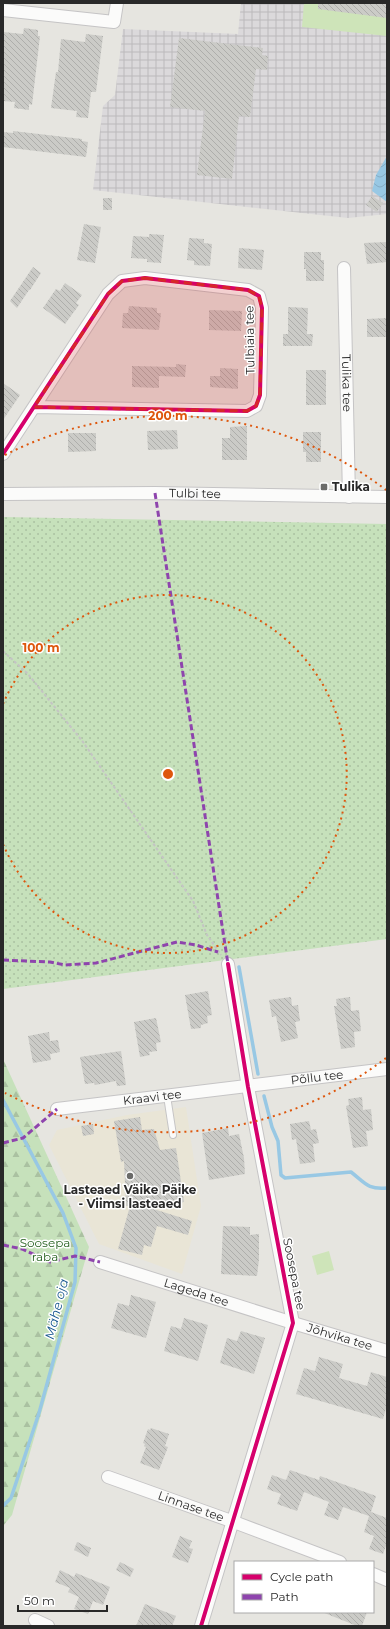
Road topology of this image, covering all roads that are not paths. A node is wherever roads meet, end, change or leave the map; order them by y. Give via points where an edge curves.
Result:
1 (117, 3) edge
2 (3, 10) edge
3 (344, 268) dead end
4 (34, 407) junction
5 (3, 454) edge
6 (3, 494) edge
7 (349, 497) junction
8 (387, 497) edge
9 (228, 964) road end
10 (387, 1069) edge
11 (248, 1087) junction
12 (167, 1096) junction
13 (57, 1109) dead end
14 (173, 1135) dead end
15 (100, 1262) dead end
16 (293, 1323) junction
17 (387, 1351) edge
18 (108, 1477) dead end
19 (234, 1522) junction
20 (337, 1561) edge
21 (374, 1574) edge
22 (387, 1580) edge
23 (34, 1620) dead end
24 (48, 1626) edge
25 (202, 1626) edge

1 - 2 street via 114,22
3 - 7 street, Tulika tee
4 - 4 street, Tulbiaia tee via 108,294 122,281 145,278 248,290 259,296 262,308 260,395 256,406 247,411
4 - 5 street, Tulbiaia tee
6 - 7 street, Tulbi tee via 155,493
7 - 8 street, Tulbi tee
9 - 11 street, Soosepa tee
10 - 11 street, Põllu tee
11 - 12 street, Kraavi tee
11 - 16 street, Soosepa tee
12 - 13 street, Kraavi tee
12 - 14 lane
15 - 16 street, Lageda tee
16 - 17 street, Jõhvika tee
16 - 19 street, Soosepa tee
18 - 19 street, Linnase tee
19 - 20 street, Linnase tee
19 - 25 street, Soosepa tee
21 - 22 street
23 - 24 street

